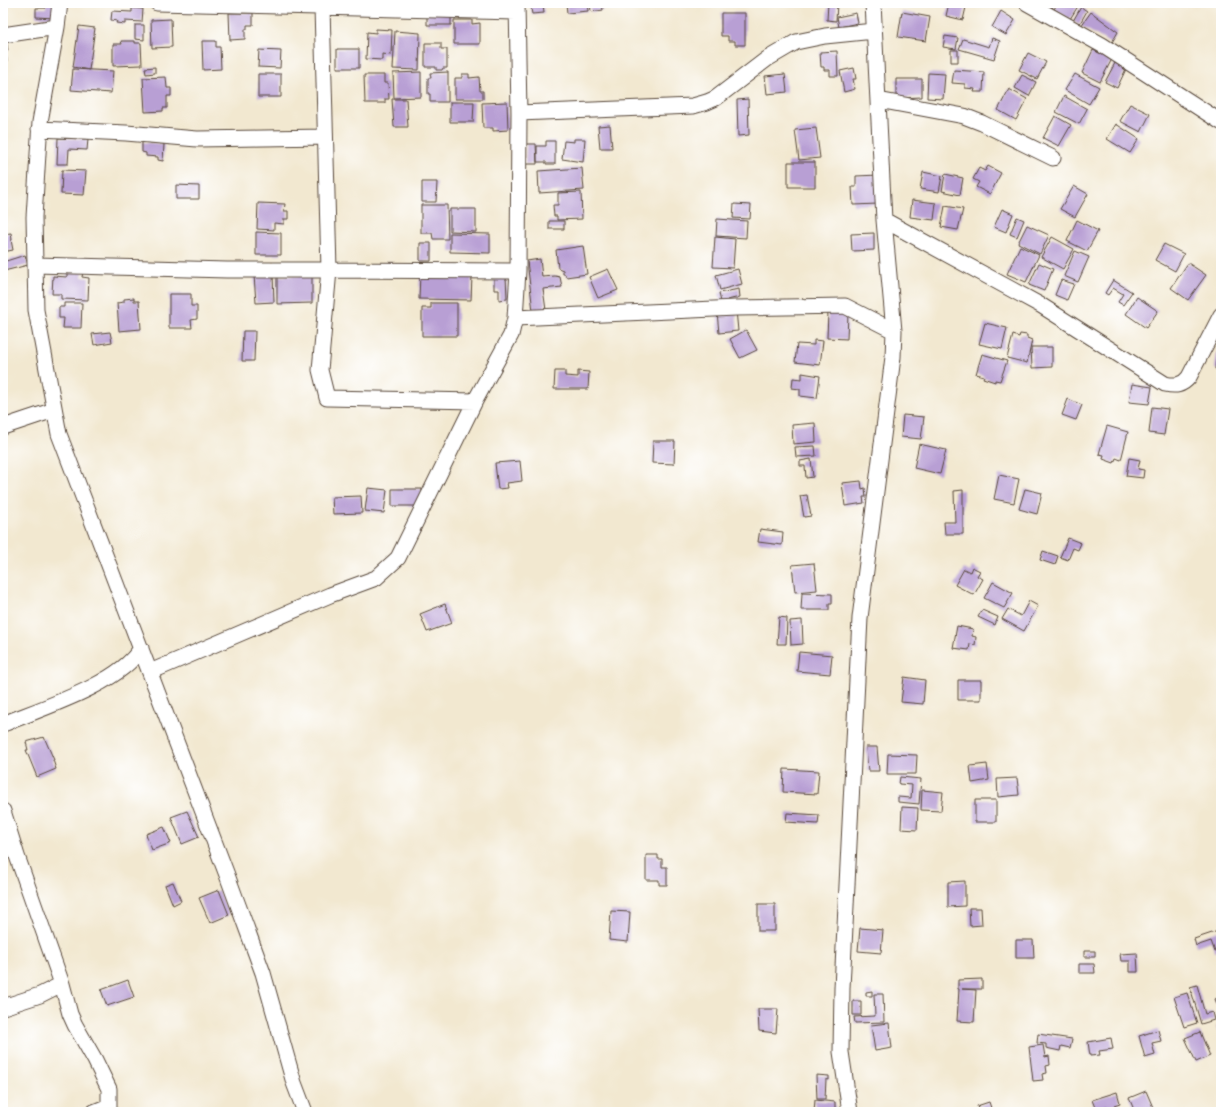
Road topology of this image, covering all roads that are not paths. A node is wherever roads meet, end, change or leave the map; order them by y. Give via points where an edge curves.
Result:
1 (60, 3) edge
2 (157, 3) edge
3 (873, 3) edge
4 (1028, 3) edge
5 (322, 7) junction
6 (516, 7) edge
7 (58, 27) junction
8 (874, 31) junction
9 (3, 35) edge
10 (878, 100) junction
11 (519, 113) junction
12 (1221, 122) edge
13 (39, 129) junction
14 (326, 137) junction
15 (1053, 158) dead end
16 (884, 220) junction
17 (35, 265) junction
18 (329, 270) junction
19 (518, 271) junction
20 (1221, 315) edge
21 (515, 318) junction
22 (894, 331) junction
23 (475, 401) junction
24 (54, 410) junction
25 (3, 427) edge
26 (141, 648) junction
27 (149, 668) junction
28 (104, 680) junction
29 (3, 724) edge
30 (3, 811) edge
31 (62, 984) junction
32 (3, 1008) edge
33 (94, 1112) edge
34 (305, 1112) edge
35 (850, 1112) edge

1 - 7 street
2 - 5 street
3 - 8 street
4 - 12 street via 1102,45
5 - 6 street
5 - 14 street
6 - 11 street
7 - 9 street
7 - 13 street
8 - 10 street
8 - 11 street via 796,42 768,59 716,98 693,106
10 - 15 street via 964,116
10 - 16 street
11 - 19 street
13 - 14 street via 197,139
13 - 17 street via 34,216
14 - 18 street
16 - 20 street via 1042,306 1172,386 1184,383 1189,377
16 - 22 street
17 - 18 street
17 - 24 street via 36,310
18 - 19 street
18 - 23 street via 320,370 327,398
19 - 21 street
21 - 22 street via 845,306
21 - 23 street via 511,335
22 - 35 street via 893,357 860,618 842,988 841,1052
23 - 27 street via 398,558 376,578
24 - 25 street
24 - 26 street via 59,434
26 - 27 street
26 - 28 street via 136,657 121,670
27 - 28 street
27 - 34 street via 263,973 294,1083
28 - 29 street via 84,691
30 - 31 street
31 - 32 street
31 - 33 street via 75,1025 110,1089 109,1106

